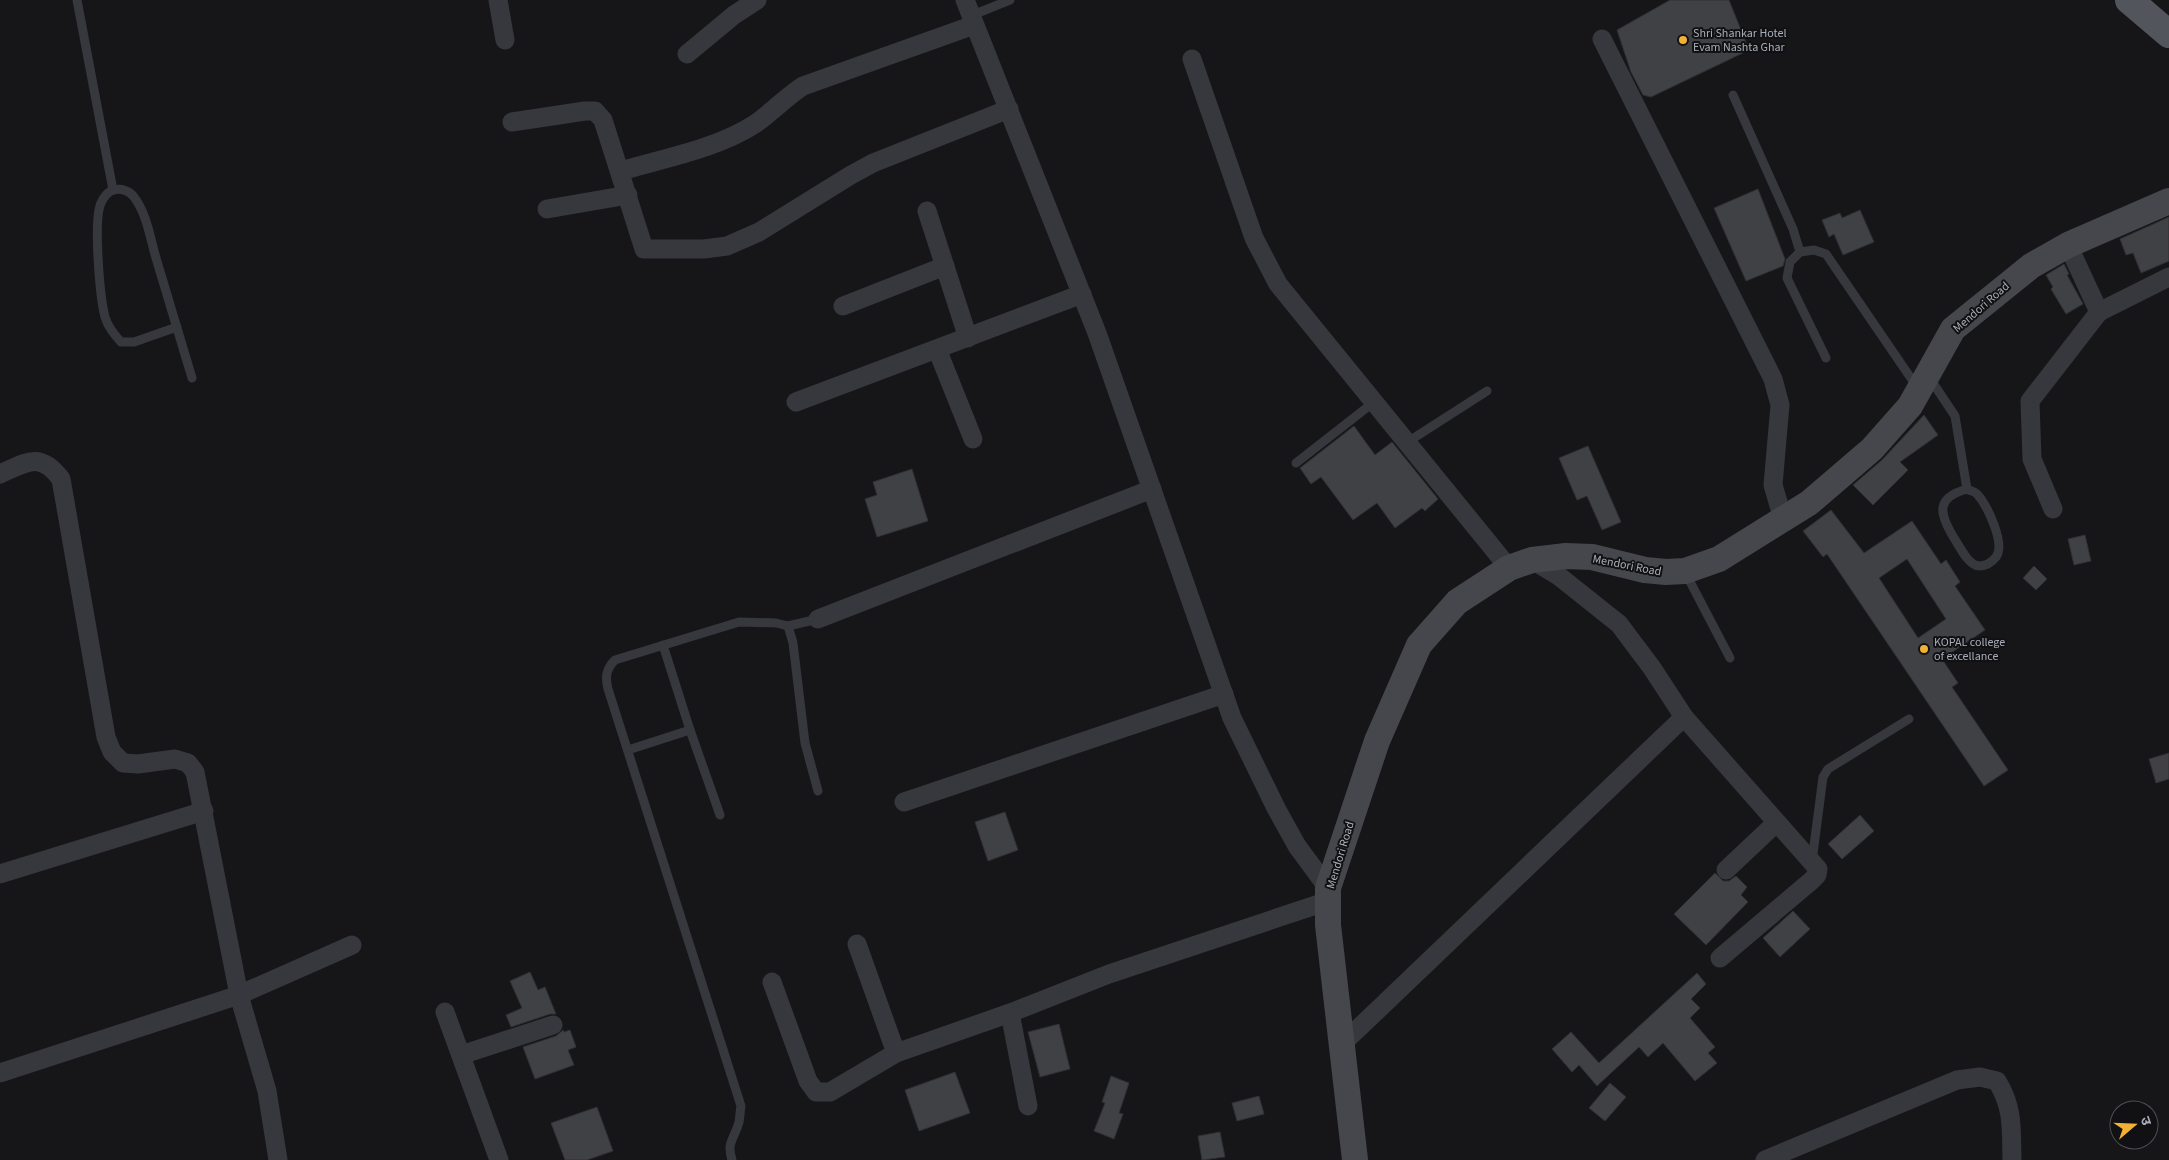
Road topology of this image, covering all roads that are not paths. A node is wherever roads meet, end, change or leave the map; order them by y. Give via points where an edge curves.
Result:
1 (76, 0) edge
2 (498, 0) edge
3 (757, 0) edge
4 (1010, 0) edge
5 (2128, 0) edge
6 (969, 13) edge
7 (2169, 34) edge
8 (1602, 39) dead end
9 (505, 40) dead end
10 (687, 54) dead end
11 (1192, 59) dead end
12 (1733, 95) dead end
13 (1009, 110) junction
14 (512, 122) dead end
15 (621, 171) junction
16 (113, 190) junction
17 (628, 196) junction
18 (2169, 200) edge
19 (547, 208) dead end
20 (927, 211) dead end
21 (2068, 245) junction
22 (1800, 252) junction
23 (945, 266) junction
24 (2169, 277) edge
25 (1082, 294) junction
26 (844, 306) dead end
27 (2099, 312) junction
28 (177, 327) junction
29 (968, 338) junction
30 (938, 349) junction
31 (1826, 358) dead end
32 (192, 378) dead end
33 (1923, 382) junction
34 (1487, 391) dead end
35 (796, 402) dead end
36 (1374, 402) junction
37 (973, 439) dead end
38 (1406, 442) junction
39 (1296, 463) dead end
40 (0, 474) edge
41 (1152, 488) junction
42 (1966, 489) junction
43 (2053, 509) dead end
44 (1783, 519) junction
45 (1521, 564) junction
46 (1685, 572) junction
47 (818, 619) joint
48 (788, 626) junction
49 (664, 645) junction
50 (1730, 658) dead end
51 (1224, 694) junction
52 (1684, 717) junction
53 (1909, 719) dead end
54 (690, 730) junction
55 (628, 750) junction
56 (818, 791) dead end
57 (904, 802) dead end
58 (204, 811) junction
59 (720, 815) dead end
60 (1776, 823) junction
61 (1812, 862) junction
62 (1726, 870) dead end
63 (0, 874) edge
64 (1328, 894) junction
65 (857, 944) dead end
66 (352, 945) dead end
67 (1720, 958) dead end
68 (772, 982) dead end
69 (239, 995) junction
70 (445, 1012) dead end
71 (1010, 1013) junction
72 (553, 1025) dead end
73 (1341, 1045) junction
74 (896, 1053) junction
75 (461, 1055) junction
76 (0, 1073) edge
77 (1028, 1106) dead end
78 (278, 1160) edge
79 (499, 1160) edge
80 (732, 1160) edge
81 (1355, 1160) edge
82 (1765, 1160) edge
83 (2012, 1160) edge

1 - 16 lane
2 - 9 street
3 - 10 street
4 - 6 lane
5 - 7 main road
6 - 13 street
6 - 15 street via 803,86 754,124 717,143
8 - 44 street via 1773,379 1780,405 1773,485
11 - 36 street via 1266,264 1293,303
12 - 22 lane via 1793,229
13 - 17 street via 872,163 759,232 727,246 644,249
13 - 25 street
14 - 15 street via 595,112 603,120
15 - 17 street
16 - 28 lane via 127,190 143,214
16 - 28 lane via 100,204 98,225 101,298 112,333 121,342 134,342
17 - 19 street
18 - 21 main road, Mendori Road
20 - 23 street
21 - 27 street
21 - 33 main road, Mendori Road via 2031,266 1953,329
22 - 31 lane via 1790,262 1786,278
22 - 33 lane via 1814,250 1826,254
23 - 26 street
23 - 29 street
24 - 27 street
25 - 29 street
25 - 41 street
27 - 43 street via 2030,401 2032,459
28 - 32 lane
29 - 30 street
30 - 35 street
30 - 37 street
33 - 42 lane via 1955,416
33 - 44 main road, Mendori Road via 1910,406 1872,449 1826,490
34 - 38 lane
36 - 38 street
36 - 39 lane
38 - 45 street
40 - 58 street via 25,463 40,461 51,466 61,479 106,737 112,752 123,763 175,759 188,763 195,772
41 - 47 street
41 - 51 street
42 - 42 lane via 1975,492 1996,529 1998,555 1991,562 1979,566 1962,551 1942,514 1950,495
44 - 46 main road, Mendori Road via 1719,559
45 - 46 main road, Mendori Road via 1566,556 1592,557 1645,570
45 - 52 street via 1560,577 1619,624
45 - 64 main road, Mendori Road via 1457,602 1419,645 1377,741
46 - 50 lane
47 - 48 lane
48 - 49 lane via 740,622
48 - 56 lane via 793,643 805,743
49 - 54 lane
49 - 55 lane via 615,660 608,667 606,680
51 - 57 street
51 - 64 street via 1232,718 1276,808
52 - 60 street
52 - 73 street
53 - 61 lane via 1828,769 1822,777
54 - 55 lane
54 - 59 lane
55 - 80 lane via 741,1106 739,1122 731,1138
58 - 63 street
58 - 69 street
60 - 61 street
60 - 62 street
61 - 67 street via 1818,869 1812,881
64 - 71 street
64 - 73 main road, Mendori Road via 1328,925
65 - 74 street
66 - 69 street
68 - 74 street via 808,1081 816,1092 830,1092
69 - 76 street
69 - 78 street via 267,1091
70 - 75 street
71 - 74 street
71 - 77 street
72 - 75 street
73 - 81 main road, Mendori Road
75 - 79 street
82 - 83 street via 1957,1080 1980,1076 1997,1081 2005,1095 2010,1109

